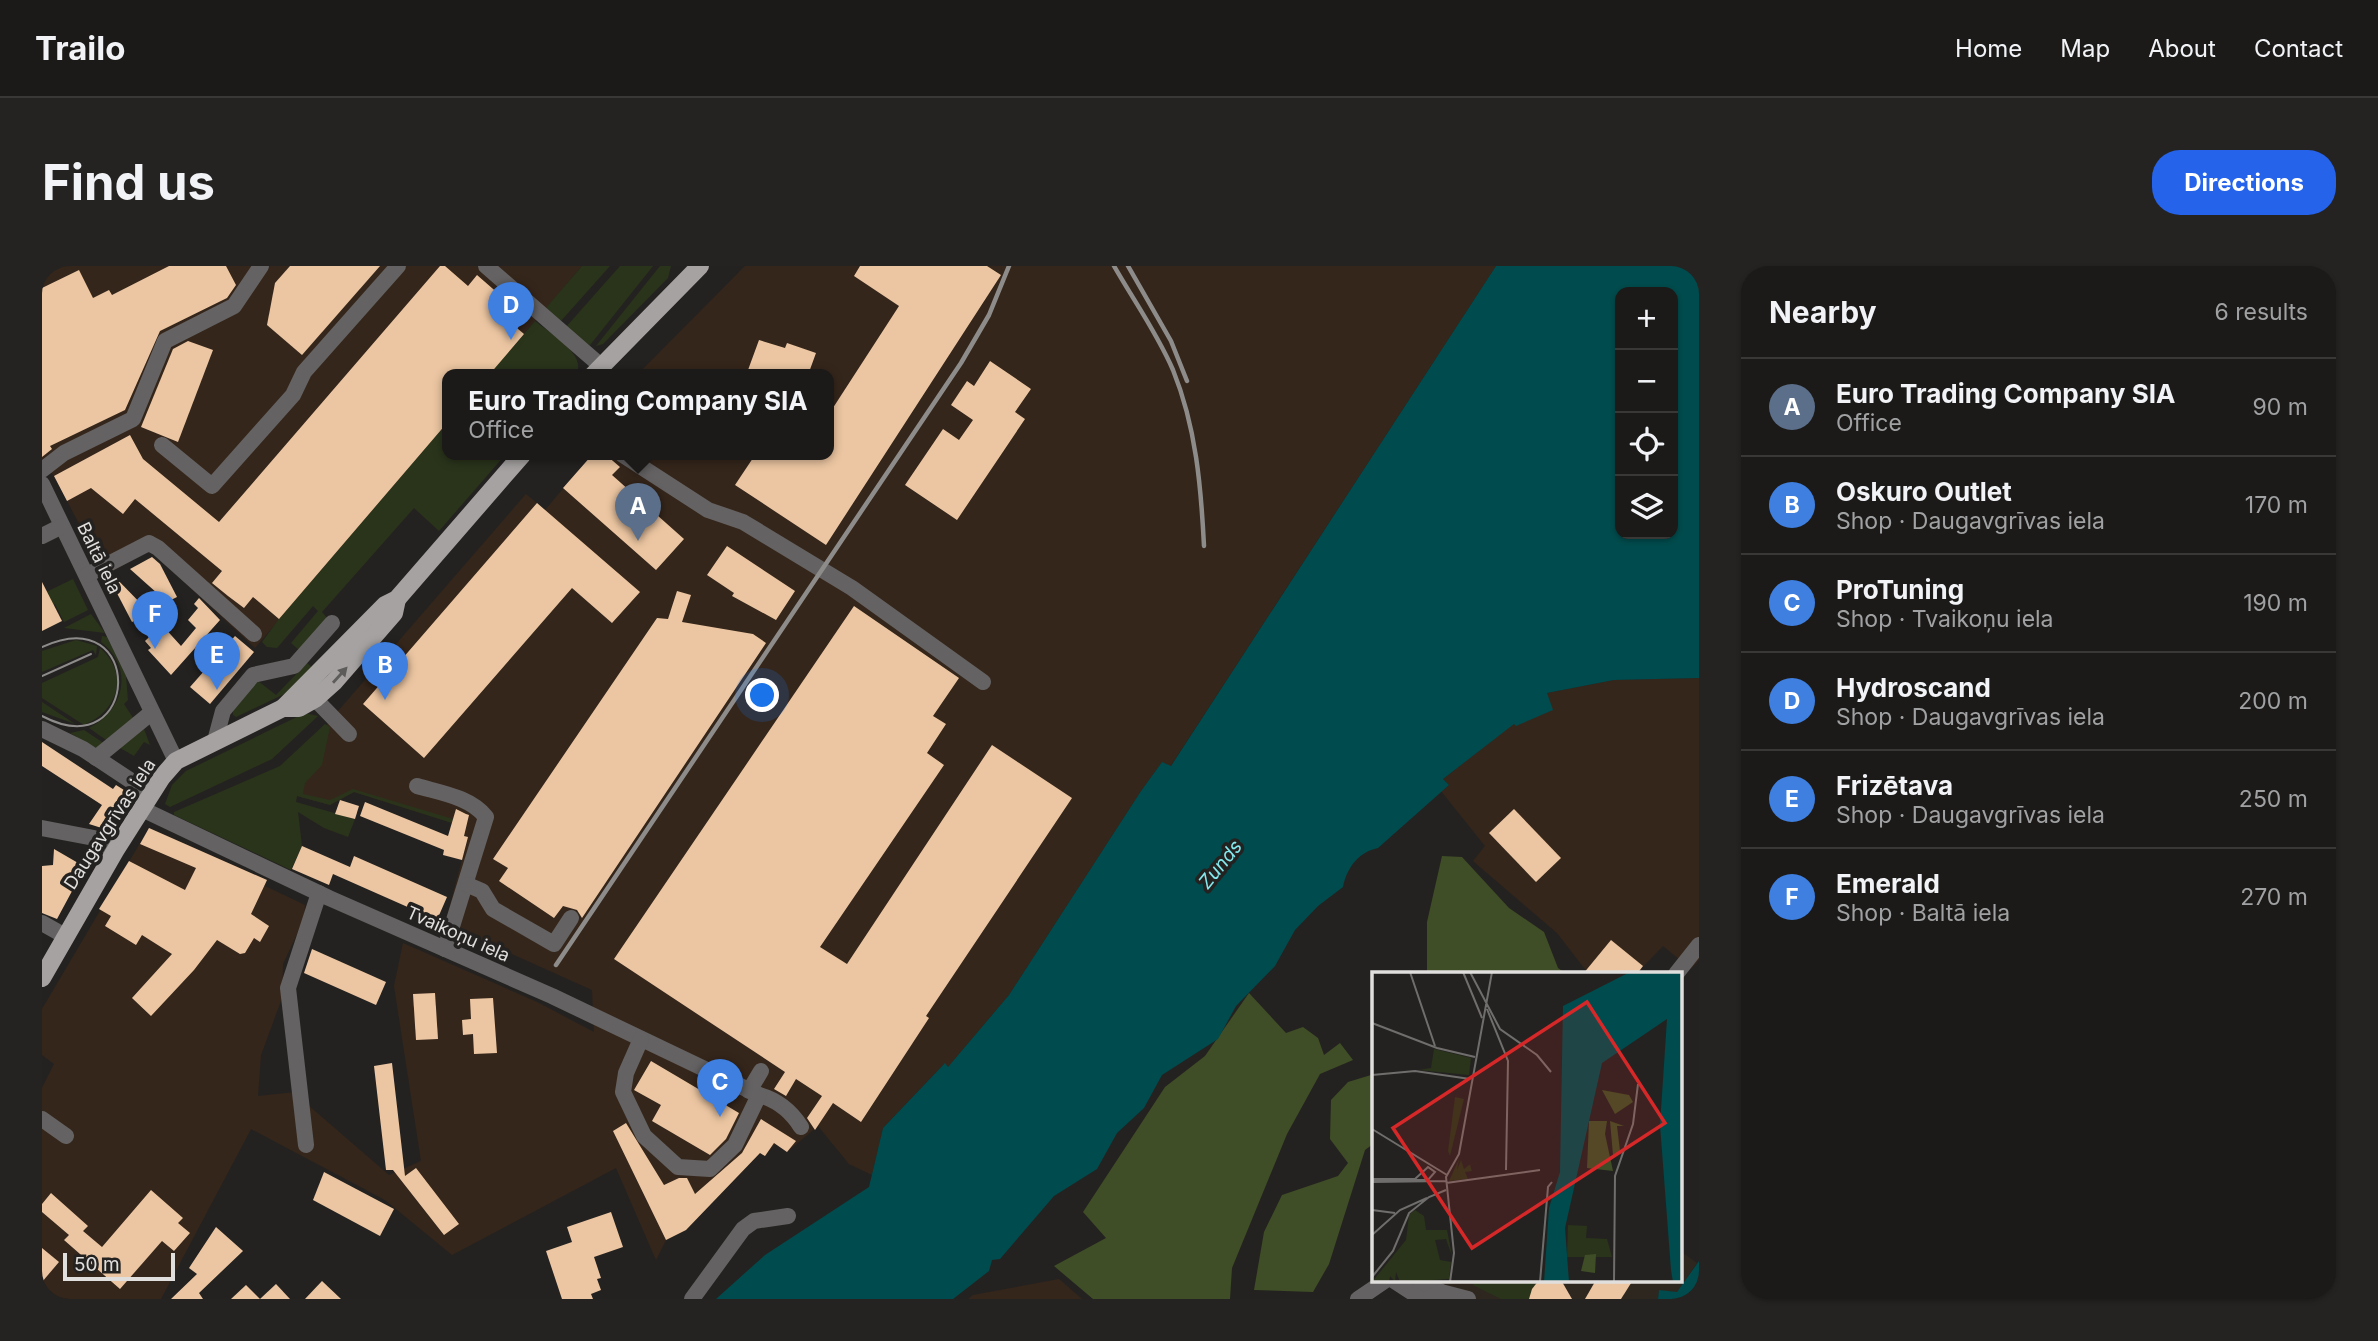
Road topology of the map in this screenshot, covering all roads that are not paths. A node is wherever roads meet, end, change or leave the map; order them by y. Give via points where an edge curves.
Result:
1 (261, 266) edge
2 (398, 266) edge
3 (486, 266) edge
4 (693, 268) edge
5 (595, 369) edge
6 (599, 369) edge
7 (162, 445) dead end
8 (518, 460) edge
9 (630, 460) edge
10 (42, 470) edge
11 (42, 484) edge
12 (62, 526) junction
13 (42, 536) edge
14 (87, 575) junction
15 (397, 599) junction
16 (332, 623) dead end
17 (254, 634) dead end
18 (983, 682) dead end
19 (314, 699) junction
20 (284, 708) junction
21 (151, 713) junction
22 (42, 729) edge
23 (349, 734) dead end
24 (215, 741) junction
25 (96, 758) junction
26 (176, 761) junction
27 (417, 786) dead end
28 (146, 802) junction
29 (42, 828) edge
30 (115, 851) junction
31 (468, 885) junction
32 (319, 893) junction
33 (571, 918) dead end
34 (42, 923) edge
35 (65, 936) junction
36 (1699, 945) edge
37 (445, 949) junction
38 (1680, 969) edge
39 (42, 978) edge
40 (641, 1039) junction
41 (761, 1071) dead end
42 (754, 1093) junction
43 (42, 1119) edge
44 (801, 1127) dead end
45 (66, 1136) dead end
46 (306, 1145) dead end
47 (788, 1216) dead end
48 (1383, 1282) edge
49 (1401, 1282) edge
50 (1424, 1282) edge
51 (1447, 1294) edge
52 (692, 1299) edge
53 (1358, 1299) edge

1 - 10 street via 234,306 165,341 133,419 64,453
2 - 7 street via 212,486
3 - 5 street
4 - 6 main road
8 - 15 main road, Daugavgrīvas iela
9 - 18 street via 708,510 743,522 852,588
11 - 12 street, Baltā iela
12 - 13 street
12 - 14 street, Baltā iela
14 - 17 street via 149,543
14 - 21 street, Baltā iela
19 -> 15 main road, Daugavgrīvas iela via 394,612
15 - 20 main road, Daugavgrīvas iela via 385,605
16 - 24 street via 294,666 253,675 223,711
19 - 20 main road, Daugavgrīvas iela via 299,708
19 - 23 street
20 - 24 main road, Daugavgrīvas iela
21 - 25 street
21 - 26 street, Baltā iela
22 - 25 street, Tvaikoņu iela
24 - 26 main road, Daugavgrīvas iela
25 - 28 street, Tvaikoņu iela
26 - 28 main road, Daugavgrīvas iela
27 - 31 street via 479,807 486,817
28 - 30 main road, Daugavgrīvas iela
28 - 32 street, Tvaikoņu iela
29 - 30 street via 94,838
30 - 35 main road, Daugavgrīvas iela
31 - 33 street via 482,891 493,909 554,944
31 - 37 street
32 - 37 street, Tvaikoņu iela
32 - 46 street via 288,988
34 - 35 street
35 - 39 main road, Daugavgrīvas iela
36 - 38 street
37 - 40 street, Tvaikoņu iela
40 - 42 street, Tvaikoņu iela
40 - 42 street via 625,1073 623,1092 645,1136 678,1167 710,1169 735,1145
41 - 42 street
42 - 44 street, Tvaikoņu iela via 784,1107
43 - 45 street
47 - 52 street via 754,1221 743,1229
48 - 53 street
49 - 51 street
50 - 51 street

